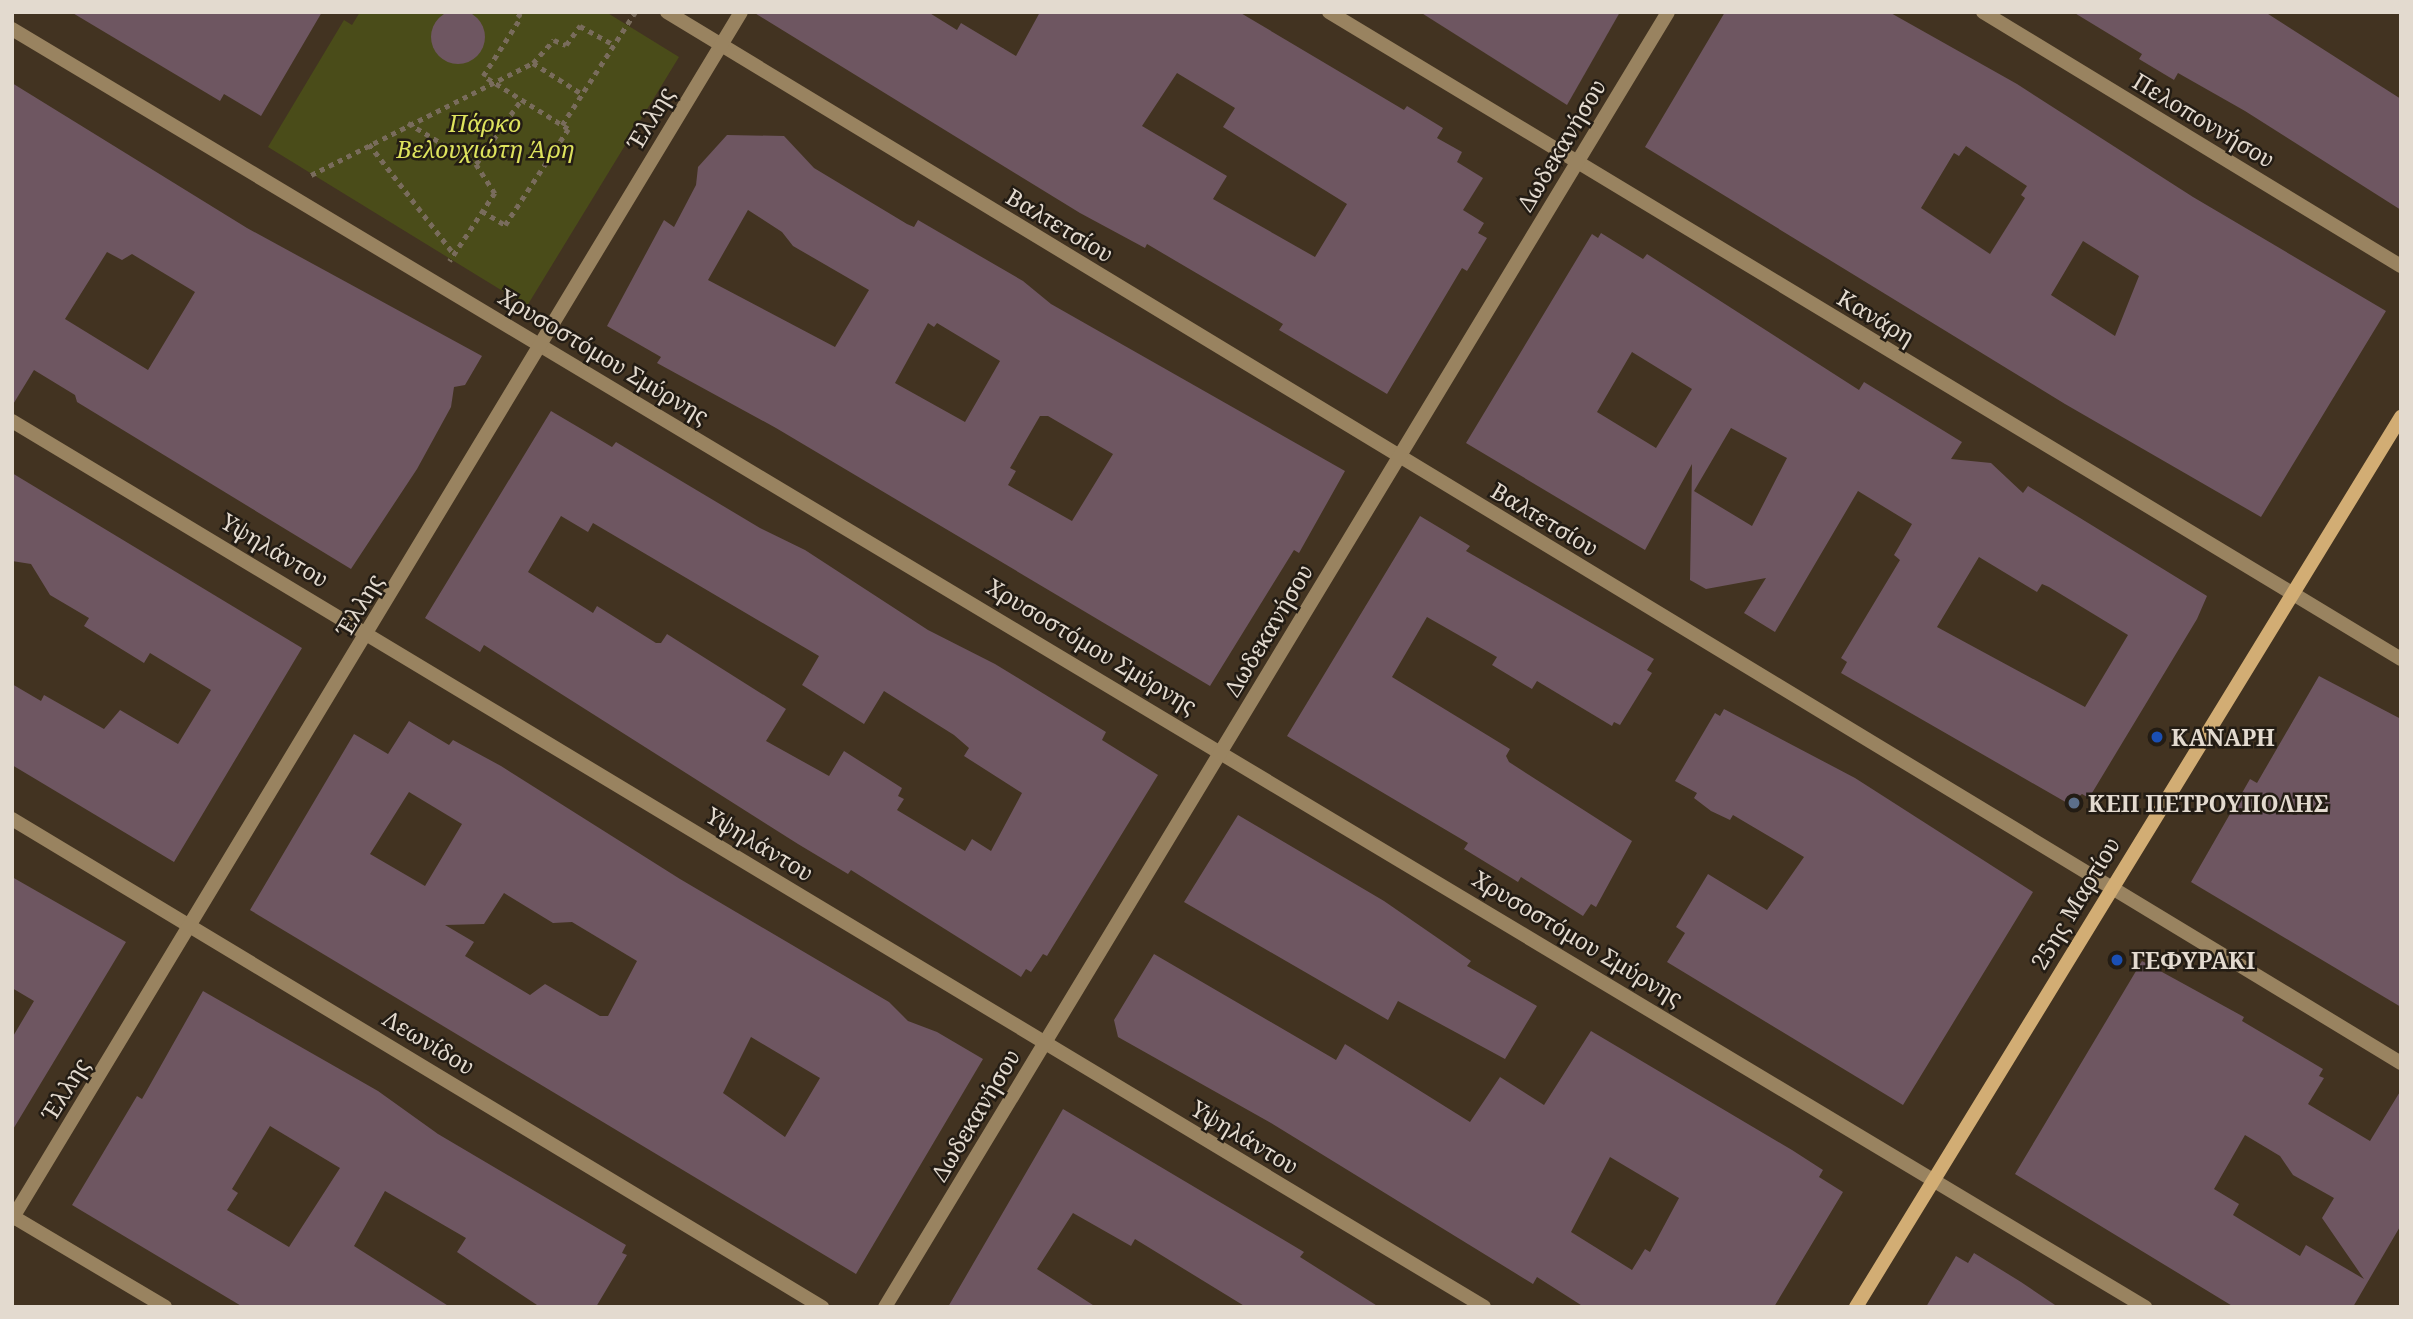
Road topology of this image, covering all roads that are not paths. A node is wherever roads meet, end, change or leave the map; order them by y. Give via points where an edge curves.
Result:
1 (667, 12) edge
2 (741, 12) edge
3 (1329, 12) edge
4 (1668, 12) edge
5 (1983, 12) edge
6 (12, 29) edge
7 (721, 45) junction
8 (1576, 164) junction
9 (2401, 266) edge
10 (541, 345) junction
11 (2401, 417) edge
12 (12, 421) edge
13 (1398, 458) junction
14 (2292, 592) junction
15 (369, 632) junction
16 (2401, 659) edge
17 (1222, 750) junction
18 (12, 818) edge
19 (2111, 887) junction
20 (193, 926) junction
21 (1044, 1043) junction
22 (2401, 1063) edge
23 (1933, 1178) junction
24 (13, 1217) edge
25 (165, 1307) edge
26 (822, 1307) edge
27 (886, 1307) edge
28 (1484, 1307) edge
29 (1856, 1307) edge
30 (2145, 1307) edge

1 - 7 street, Βαλτετσίου
2 - 7 street, Έλλης
3 - 8 street, Κανάρη
4 - 8 street, Δωδεκανήσου
5 - 9 street, Πελοποννήσου
6 - 10 street, Χρυσοστόμου Σμύρνης
7 - 10 street, Έλλης
7 - 13 street, Βαλτετσίου
8 - 13 street, Δωδεκανήσου
8 - 14 street, Κανάρη
10 - 15 street, Έλλης
10 - 17 street, Χρυσοστόμου Σμύρνης
11 - 14 main road, 25ης Μαρτίου
12 - 15 street, Υψηλάντου
13 - 17 street, Δωδεκανήσου
13 - 19 street, Βαλτετσίου
14 - 16 street, Κανάρη
14 - 19 main road, 25ης Μαρτίου
15 - 20 street, Έλλης
15 - 21 street, Υψηλάντου
17 - 21 street, Δωδεκανήσου
17 - 23 street, Χρυσοστόμου Σμύρνης
18 - 20 street, Λεωνίδου
19 - 22 street, Βαλτετσίου
19 - 23 main road, 25ης Μαρτίου
20 - 24 street, Έλλης
20 - 26 street, Λεωνίδου
21 - 27 street, Δωδεκανήσου
21 - 28 street, Υψηλάντου
23 - 29 main road, 25ης Μαρτίου
23 - 30 street, Χρυσοστόμου Σμύρνης
24 - 25 street

